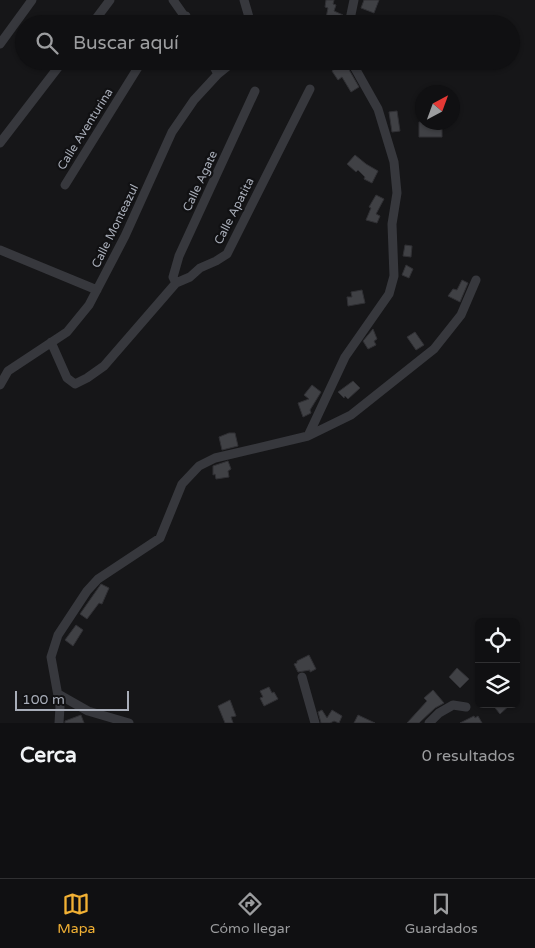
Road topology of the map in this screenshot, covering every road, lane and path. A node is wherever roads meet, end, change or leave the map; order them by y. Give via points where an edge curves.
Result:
1 (32, 0) edge
2 (110, 0) edge
3 (173, 0) edge
4 (244, 0) edge
5 (354, 0) edge
6 (21, 15) edge
7 (99, 15) edge
8 (184, 15) edge
9 (248, 15) edge
10 (351, 15) edge
11 (15, 23) edge
12 (0, 44) edge
13 (56, 70) edge
14 (136, 70) edge
15 (216, 70) edge
16 (223, 70) edge
17 (356, 70) edge
18 (218, 74) junction
19 (310, 89) dead end
20 (255, 91) dead end
21 (0, 143) edge
22 (65, 185) dead end
23 (0, 250) edge
24 (476, 280) dead end
25 (176, 283) junction
26 (97, 290) junction
27 (52, 342) junction
28 (0, 385) edge
29 (308, 436) junction
30 (302, 677) dead end
31 (58, 694) junction
32 (466, 708) dead end
33 (60, 723) edge
34 (129, 723) edge
35 (315, 723) edge
36 (429, 723) edge

1 - 6 street
2 - 7 street
3 - 8 street
4 - 9 street
5 - 10 street
11 - 12 street
13 - 21 street
14 - 22 street, Calle Aventurina
15 - 18 street
16 - 18 street, Calle Monteazul
17 - 29 street via 378,109 394,162 397,193 392,224 394,276 389,294 344,357
18 - 26 street, Calle Monteazul via 194,100 172,132
19 - 25 street, Calle Apatita via 227,254
20 - 25 street, Calle Agate via 179,256 173,276
23 - 26 street
24 - 29 street via 462,316 434,349 351,415
25 - 27 street, Calle Apatita via 104,366 75,384 67,378
26 - 27 street, Calle Monteazul via 67,332
27 - 28 street, Calle Monteazul via 8,371
29 - 31 street via 216,458 199,466 182,484 160,538 98,579 58,635 51,657
30 - 35 street
31 - 33 street
31 - 34 street via 88,711
32 - 36 street via 452,705

